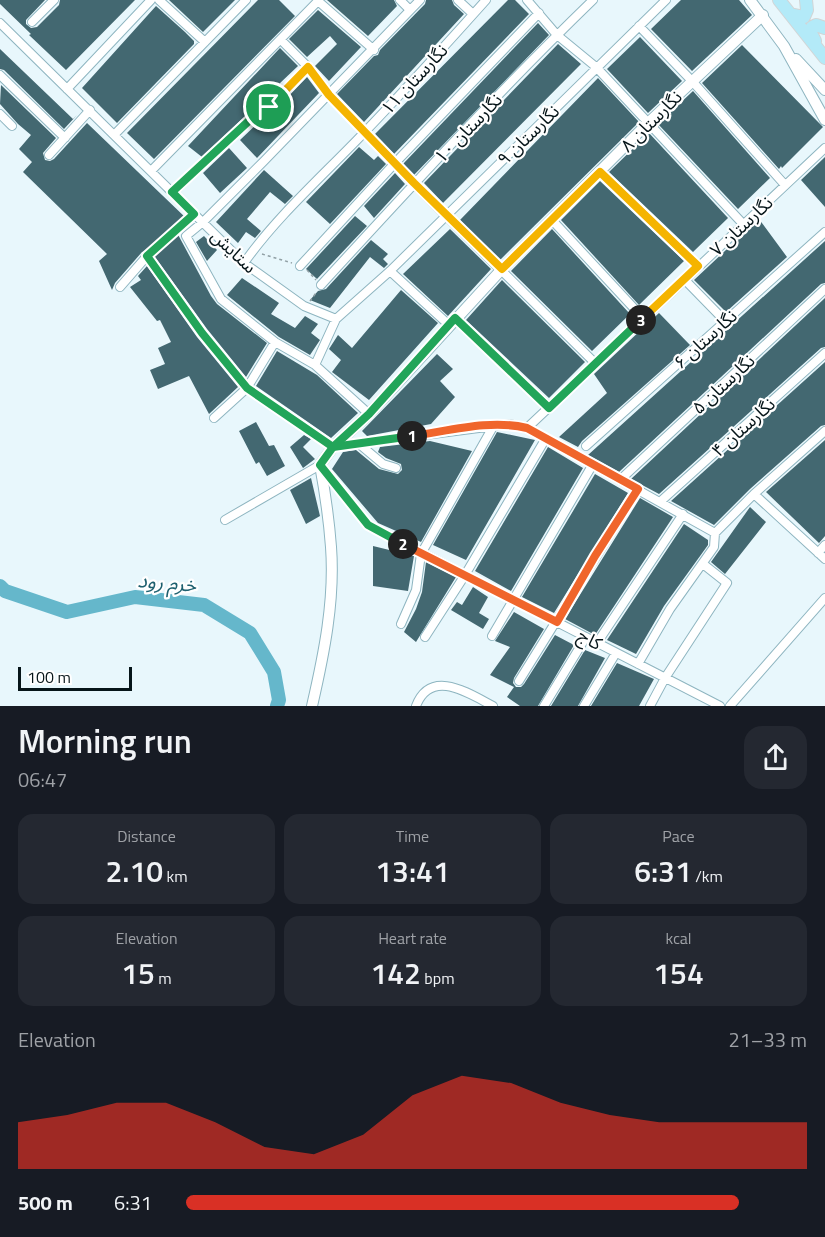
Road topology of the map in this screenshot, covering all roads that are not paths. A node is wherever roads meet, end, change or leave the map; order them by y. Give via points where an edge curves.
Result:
1 (54, 0) edge
2 (151, 0) edge
3 (159, 0) edge
4 (246, 0) edge
5 (319, 0) edge
6 (400, 0) edge
7 (420, 0) edge
8 (458, 0) edge
9 (486, 0) edge
10 (527, 0) edge
11 (593, 0) edge
12 (666, 0) edge
13 (750, 0) edge
14 (779, 0) edge
15 (806, 0) edge
16 (410, 10) junction
17 (539, 13) junction
18 (473, 14) junction
19 (790, 14) junction
20 (763, 15) junction
21 (32, 22) dead end
22 (0, 23) edge
23 (639, 26) junction
24 (825, 26) edge
25 (557, 35) junction
26 (280, 40) junction
27 (205, 42) junction
28 (784, 46) junction
29 (374, 50) junction
30 (822, 54) edge
31 (308, 67) junction
32 (596, 67) junction
33 (0, 75) edge
34 (692, 81) junction
35 (67, 89) junction
36 (825, 90) edge
37 (329, 95) junction
38 (90, 110) junction
39 (0, 114) edge
40 (825, 120) edge
41 (648, 123) junction
42 (12, 126) dead end
43 (365, 132) junction
44 (114, 135) junction
45 (65, 138) junction
46 (825, 148) edge
47 (49, 155) dead end
48 (395, 163) junction
49 (151, 171) junction
50 (600, 172) junction
51 (414, 183) junction
52 (785, 185) junction
53 (172, 192) junction
54 (446, 214) junction
55 (552, 220) junction
56 (203, 222) junction
57 (744, 225) junction
58 (825, 232) edge
59 (244, 263) junction
60 (300, 266) dead end
61 (698, 266) junction
62 (502, 269) junction
63 (390, 271) junction
64 (684, 279) junction
65 (321, 285) dead end
66 (120, 287) dead end
67 (825, 289) edge
68 (643, 318) junction
69 (336, 320) junction
70 (452, 321) junction
71 (725, 321) junction
72 (275, 342) junction
73 (825, 353) edge
74 (596, 363) junction
75 (315, 365) junction
76 (247, 388) junction
77 (549, 408) junction
78 (369, 414) junction
79 (214, 418) dead end
80 (494, 425) junction
81 (527, 428) junction
82 (825, 431) edge
83 (546, 438) junction
84 (358, 443) junction
85 (586, 446) dead end
86 (333, 447) junction
87 (593, 464) junction
88 (320, 465) junction
89 (396, 468) dead end
90 (621, 479) junction
91 (638, 489) junction
92 (754, 494) junction
93 (661, 501) junction
94 (683, 514) junction
95 (225, 520) dead end
96 (716, 533) junction
97 (825, 545) edge
98 (818, 553) junction
99 (421, 554) junction
100 (825, 560) edge
101 (703, 564) junction
102 (465, 575) junction
103 (825, 597) edge
104 (513, 599) junction
105 (557, 622) junction
106 (401, 624) dead end
107 (492, 636) dead end
108 (425, 637) dead end
109 (586, 637) junction
110 (597, 642) junction
111 (616, 653) junction
112 (638, 664) junction
113 (665, 678) junction
114 (519, 681) dead end
115 (312, 706) edge
116 (416, 706) edge
117 (493, 706) edge
118 (544, 706) edge
119 (584, 706) edge
120 (650, 706) edge
121 (720, 706) edge
122 (730, 706) edge

1 - 21 street
2 - 35 street
3 - 27 street
4 - 27 street
5 - 26 street
5 - 29 street
6 - 16 street
7 - 16 street
8 - 18 street
9 - 18 street, نگارستان ۱۱
10 - 17 street
11 - 25 street, نگارستان ۱۰
12 - 23 street, نگارستان ۹
13 - 20 street
14 - 19 main road
15 - 19 main road via 804,17
15 - 24 main road
16 - 29 street
17 - 25 street
17 - 48 street
18 - 43 street, نگارستان ۱۱
19 - 30 main road
20 - 28 street
20 - 34 street, نگارستان ۸
22 - 35 street, ستایش
23 - 32 street, نگارستان ۹
23 - 34 street
24 - 30 main road via 816,25 811,33
25 - 32 street
25 - 51 street, نگارستان ۱۰
26 - 31 street
26 - 49 street
27 - 44 street
28 - 36 street
28 - 40 street
29 - 37 street
31 - 37 street
31 - 53 street via 274,103 252,118
32 - 41 street
32 - 54 street, نگارستان ۹
33 - 45 street
34 - 41 street, نگارستان ۸
34 - 52 street
35 - 38 street, ستایش
37 - 43 street
37 - 56 street
38 - 44 street, ستایش
38 - 45 street
39 - 42 street
41 - 50 street, نگارستان ۸
41 - 57 street
43 - 48 street
43 - 59 street, نگارستان ۱۱
44 - 49 street, ستایش
45 - 47 street
46 - 52 street, نگارستان ۷
48 - 51 street
48 - 60 street
49 - 53 street, ستایش
50 - 55 street, نگارستان ۸
50 - 61 street
51 - 54 street
51 - 65 street, نگارستان ۱۰
52 - 57 street, نگارستان ۷
53 - 56 street, ستایش
54 - 62 street
54 - 63 street, نگارستان ۹
55 - 62 street, نگارستان ۸
55 - 68 street
56 - 59 street, ستایش
56 - 72 street via 186,236 221,300
57 - 61 street, نگارستان ۷
58 - 71 street, نگارستان ۶
59 - 69 street, ستایش via 304,306
61 - 64 street, نگارستان ۷
62 - 70 street, نگارستان ۸
62 - 74 street
63 - 69 street
63 - 70 street
64 - 68 street, نگارستان ۷
64 - 71 street
66 - 76 street via 147,256
67 - 90 street, نگارستان ۵
68 - 74 street, نگارستان ۷
69 - 75 street
70 - 77 street
70 - 78 street, نگارستان ۸
71 - 85 street, نگارستان ۶
72 - 75 street
72 - 76 street
73 - 93 street, نگارستان ۴
74 - 77 street, نگارستان ۷
75 - 78 street
76 - 79 street
76 - 86 street
77 - 81 street, نگارستان ۷
78 - 86 street, نگارستان ۸
80 - 81 street
80 - 84 street
80 - 99 street
81 - 83 street
82 - 92 street
83 - 87 street
83 - 102 street
84 - 86 street
84 - 89 street via 382,464
86 - 88 street, نگارستان ۸
87 - 90 street
87 - 104 street
88 - 95 street
88 - 99 street, کاج via 368,525
88 - 115 street via 331,549 330,593 325,652
90 - 91 street
91 - 93 street
91 - 105 street
92 - 96 street
92 - 98 street
93 - 94 street
94 - 96 street
94 - 110 street
96 - 101 street via 714,547
97 - 98 street
98 - 100 street
99 - 102 street, کاج
99 - 106 street via 416,590
101 - 112 street via 670,609
101 - 113 street via 727,583
102 - 104 street, کاج
102 - 108 street
103 - 122 street
104 - 105 street, کاج
104 - 107 street
105 - 109 street, کاج
105 - 114 street
109 - 110 street, کاج
109 - 118 street
110 - 111 street, کاج
111 - 112 street, کاج
111 - 119 street
112 - 113 street, کاج
113 - 120 street
113 - 121 street, کاج
116 - 117 street via 428,689 436,685 453,687

